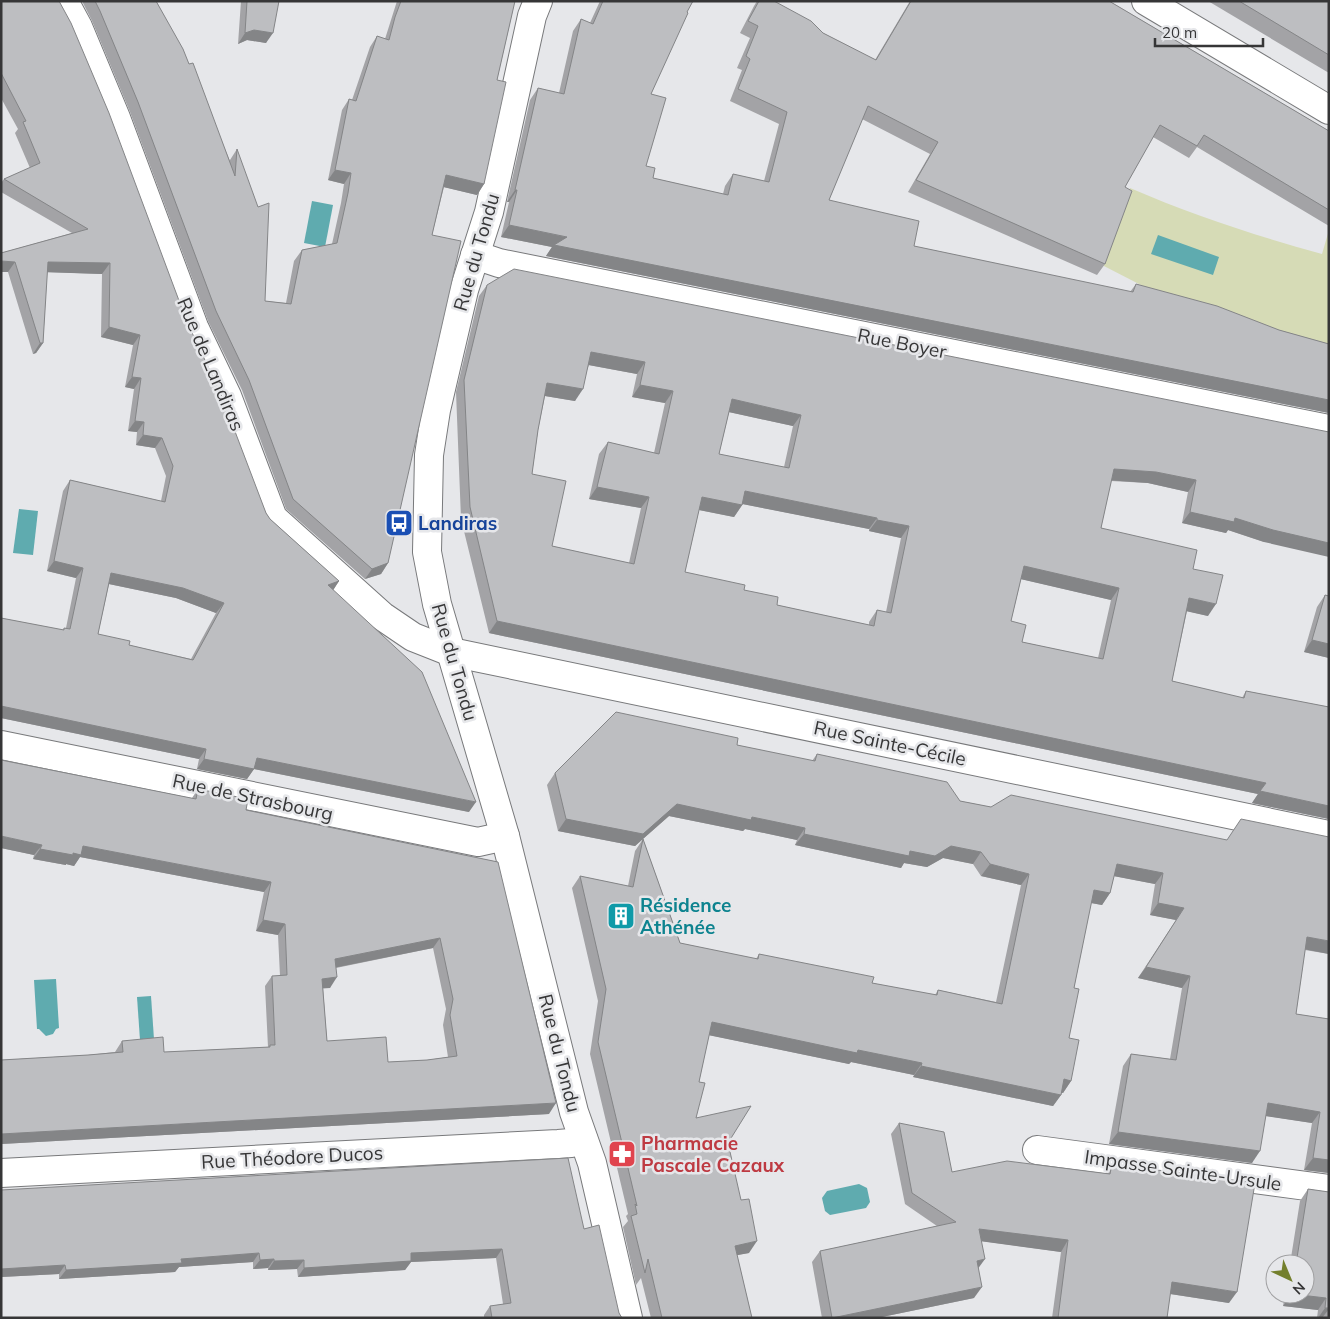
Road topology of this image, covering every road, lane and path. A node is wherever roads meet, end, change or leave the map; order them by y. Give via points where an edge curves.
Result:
1 (64, 1) edge
2 (538, 1) edge
3 (1146, 1) edge
4 (1329, 110) edge
5 (475, 255) junction
6 (1329, 429) edge
7 (451, 652) junction
8 (1, 745) edge
9 (1329, 835) edge
10 (505, 836) junction
11 (583, 1139) junction
12 (1037, 1150) dead end
13 (1, 1172) edge
14 (1329, 1189) edge
15 (628, 1318) edge

1 - 7 street, Rue de Landiras via 116,118 194,327 226,396 273,518 382,616 412,637
2 - 5 street, Rue du Tondu via 489,212
3 - 4 street
5 - 6 street, Rue Boyer via 499,263
5 - 7 street, Rue du Tondu via 457,318 429,455 427,552
7 - 9 street, Rue Sainte-Cécile
7 - 10 street, Rue du Tondu
8 - 10 street, Rue de Strasbourg via 478,842
10 - 11 street, Rue du Tondu
11 - 13 street, Rue Théodore Ducos via 558,1144
11 - 15 street, Rue du Tondu via 592,1163
12 - 14 street, Impasse Sainte-Ursule

